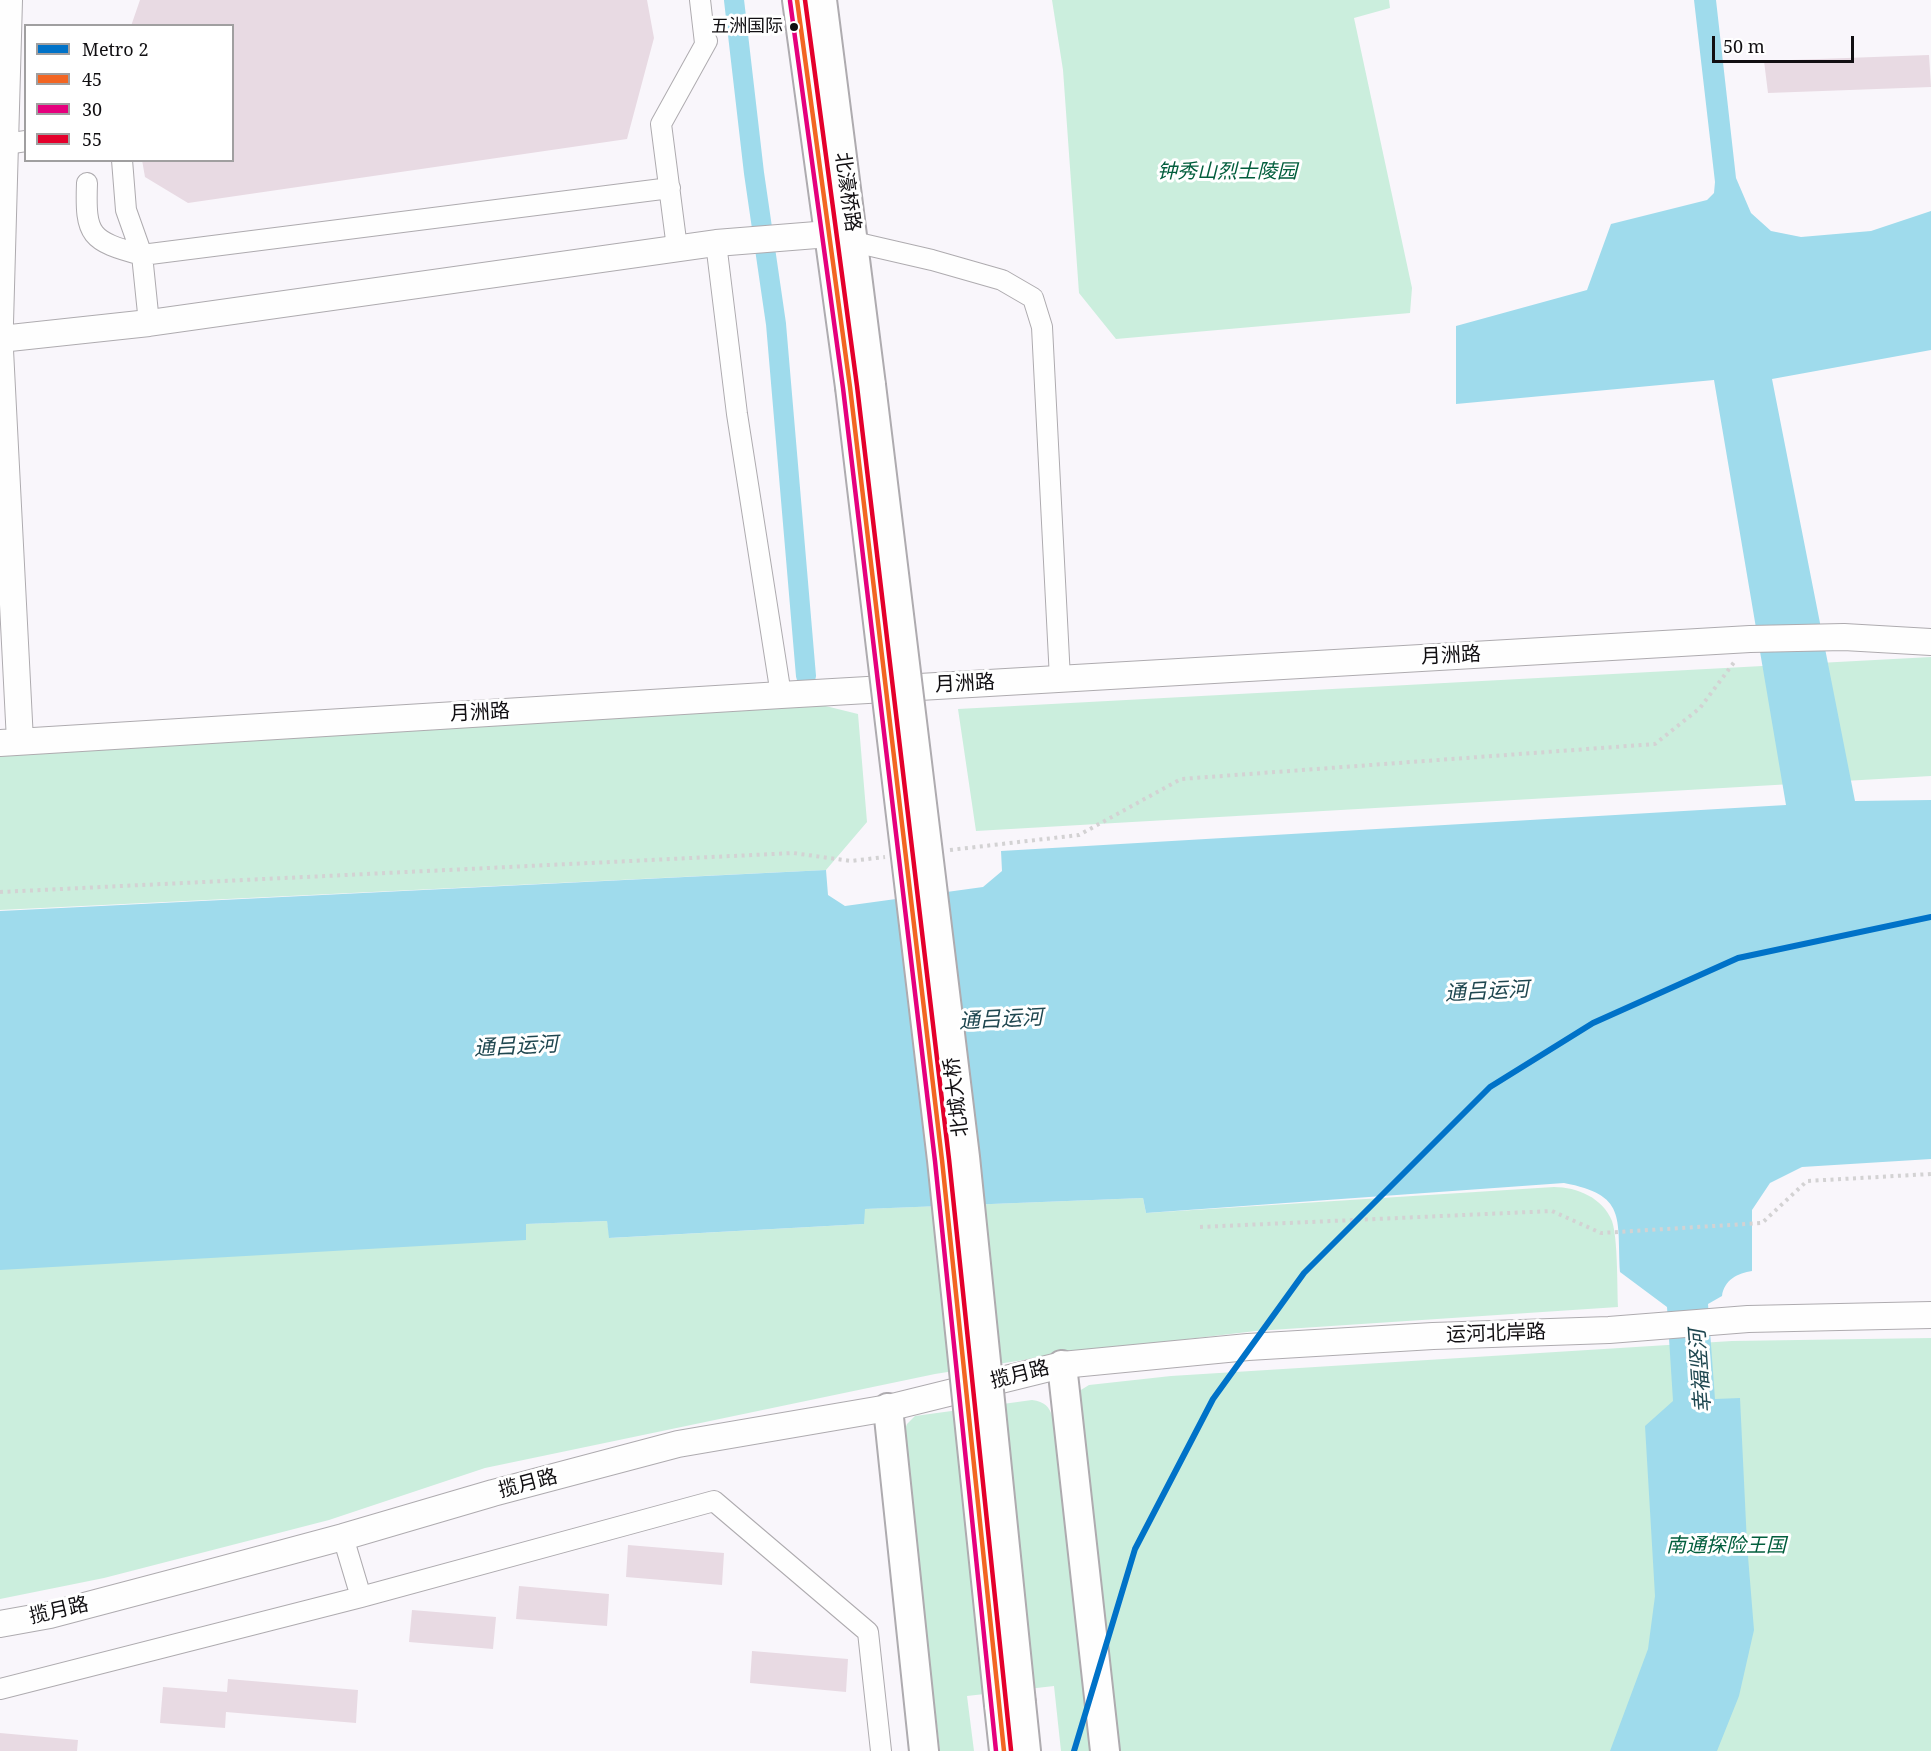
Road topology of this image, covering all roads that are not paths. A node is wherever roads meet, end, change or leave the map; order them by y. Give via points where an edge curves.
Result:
1 (9, 0) edge
2 (700, 0) edge
3 (797, 0) edge
4 (822, 0) edge
5 (16, 142) edge
6 (122, 162) edge
7 (87, 183) dead end
8 (670, 188) junction
9 (842, 238) junction
10 (716, 243) junction
11 (676, 248) junction
12 (142, 255) junction
13 (0, 323) edge
14 (149, 323) junction
15 (0, 339) edge
16 (0, 350) edge
17 (860, 386) joint
18 (1931, 642) edge
19 (1060, 679) junction
20 (781, 695) junction
21 (10, 742) edge
22 (1931, 1315) edge
23 (1062, 1365) junction
24 (888, 1408) junction
25 (343, 1537) junction
26 (361, 1597) junction
27 (0, 1624) edge
28 (0, 1689) edge
29 (1010, 1704) junction
30 (881, 1751) edge
31 (924, 1751) edge
32 (1004, 1751) edge
33 (1026, 1751) edge
34 (1105, 1751) edge

1 - 5 street
2 - 8 street via 707,41 661,124
3 - 9 main road, 北濠桥路
4 - 9 main road, 北濠桥路
5 - 13 street
6 - 12 street via 126,210
7 - 12 street via 85,215 95,237 115,248
8 - 11 street
8 - 12 street
9 - 10 street
9 - 17 main road, 北濠桥路
9 - 19 street via 1002,280 1033,298 1042,327
10 - 11 street
10 - 20 street via 737,414
11 - 14 street
12 - 14 street
14 - 15 street
16 - 21 street
17 - 29 main road, 北城大桥, bridge via 942,1160
18 - 19 street, 月洲路 via 1750,639
19 - 20 street, 月洲路
20 - 21 street, 月洲路
22 - 23 street, 运河北岸路 via 1748,1319 1609,1330 1433,1336 1248,1347
23 - 24 street, 揽月路
23 - 34 main road
24 - 25 street, 揽月路 via 678,1444
24 - 31 main road
25 - 26 street
25 - 27 street, 揽月路 via 50,1615
26 - 28 street
26 - 30 street via 714,1501 868,1632
29 - 32 main road
29 - 33 main road

